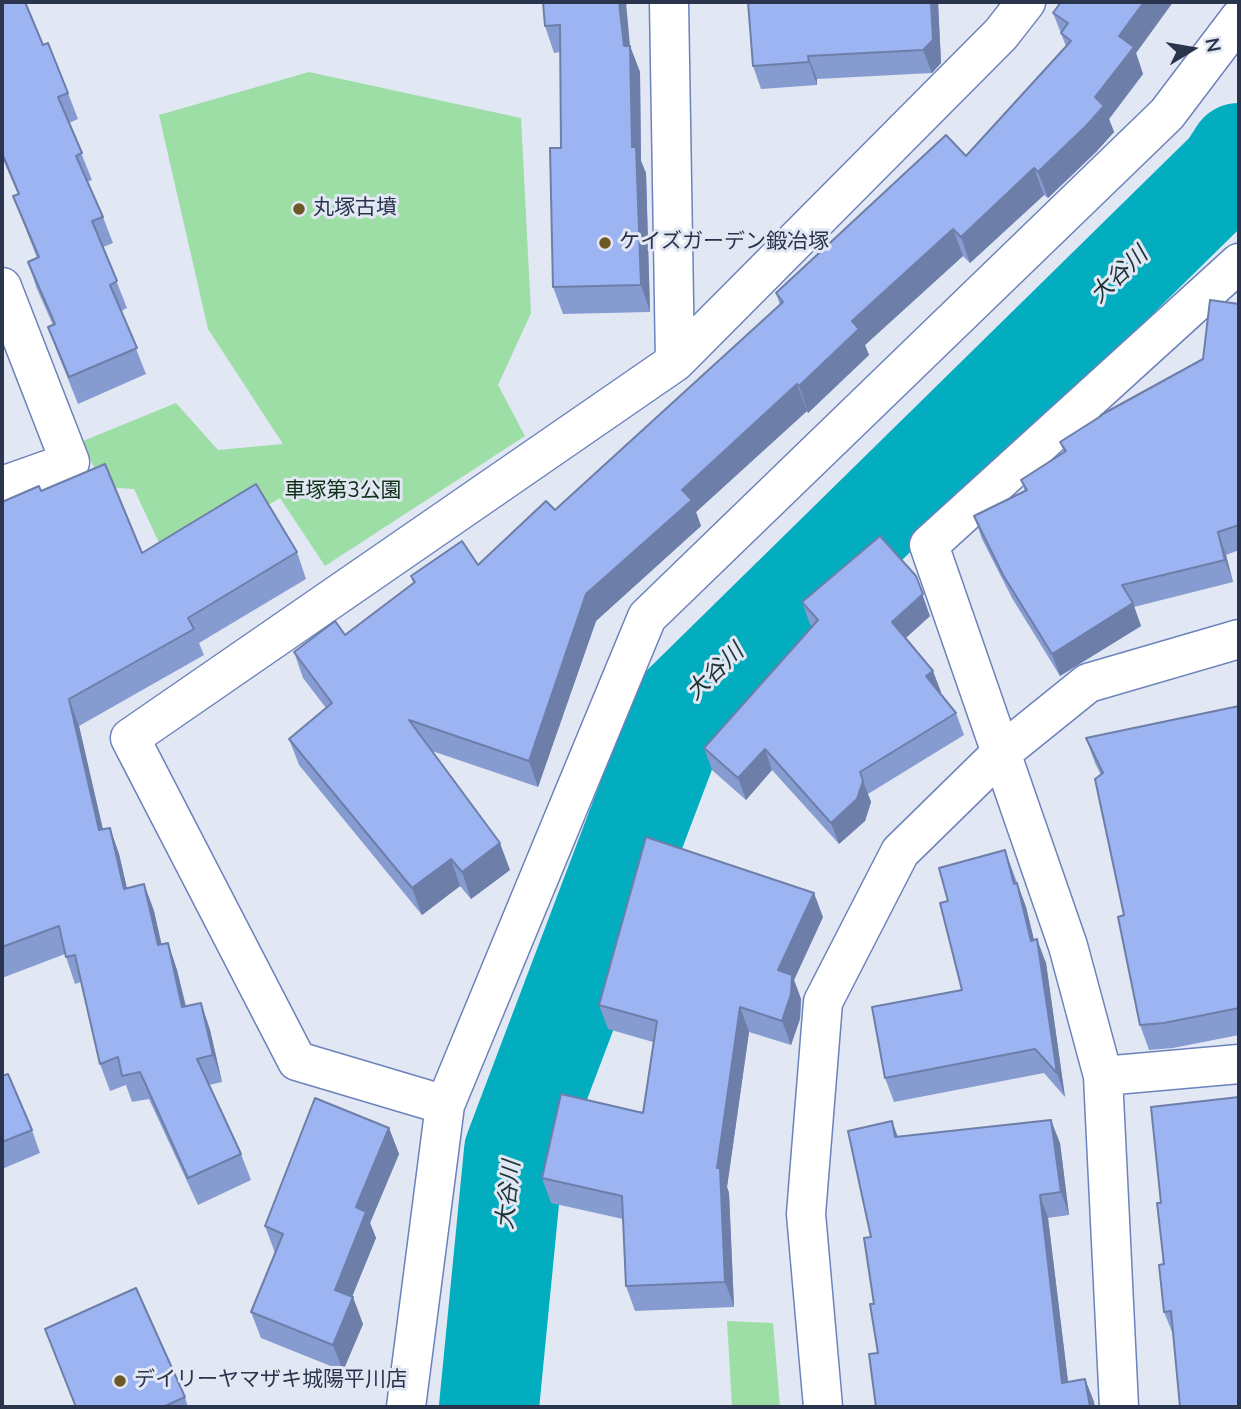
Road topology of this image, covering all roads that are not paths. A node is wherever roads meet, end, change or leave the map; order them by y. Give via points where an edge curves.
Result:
1 (668, 2) edge
2 (1026, 2) edge
3 (1001, 18) edge
4 (1239, 19) edge
5 (1239, 263) edge
6 (2, 288) edge
7 (675, 362) junction
8 (2, 486) edge
9 (1239, 639) edge
10 (1000, 754) junction
11 (1239, 1064) edge
12 (1103, 1076) junction
13 (445, 1105) junction
14 (406, 1407) edge
15 (823, 1407) edge
16 (1119, 1407) edge

1 - 7 street
2 - 3 street
3 - 7 street
4 - 13 street via 1167,114 647,617
5 - 10 street via 929,545
6 - 8 street via 70,461
7 - 13 street via 130,738 297,1060
9 - 10 street via 1088,683
10 - 12 street via 1068,946
10 - 15 street via 900,852 823,1002 806,1214
11 - 12 street
12 - 16 street
13 - 14 street

